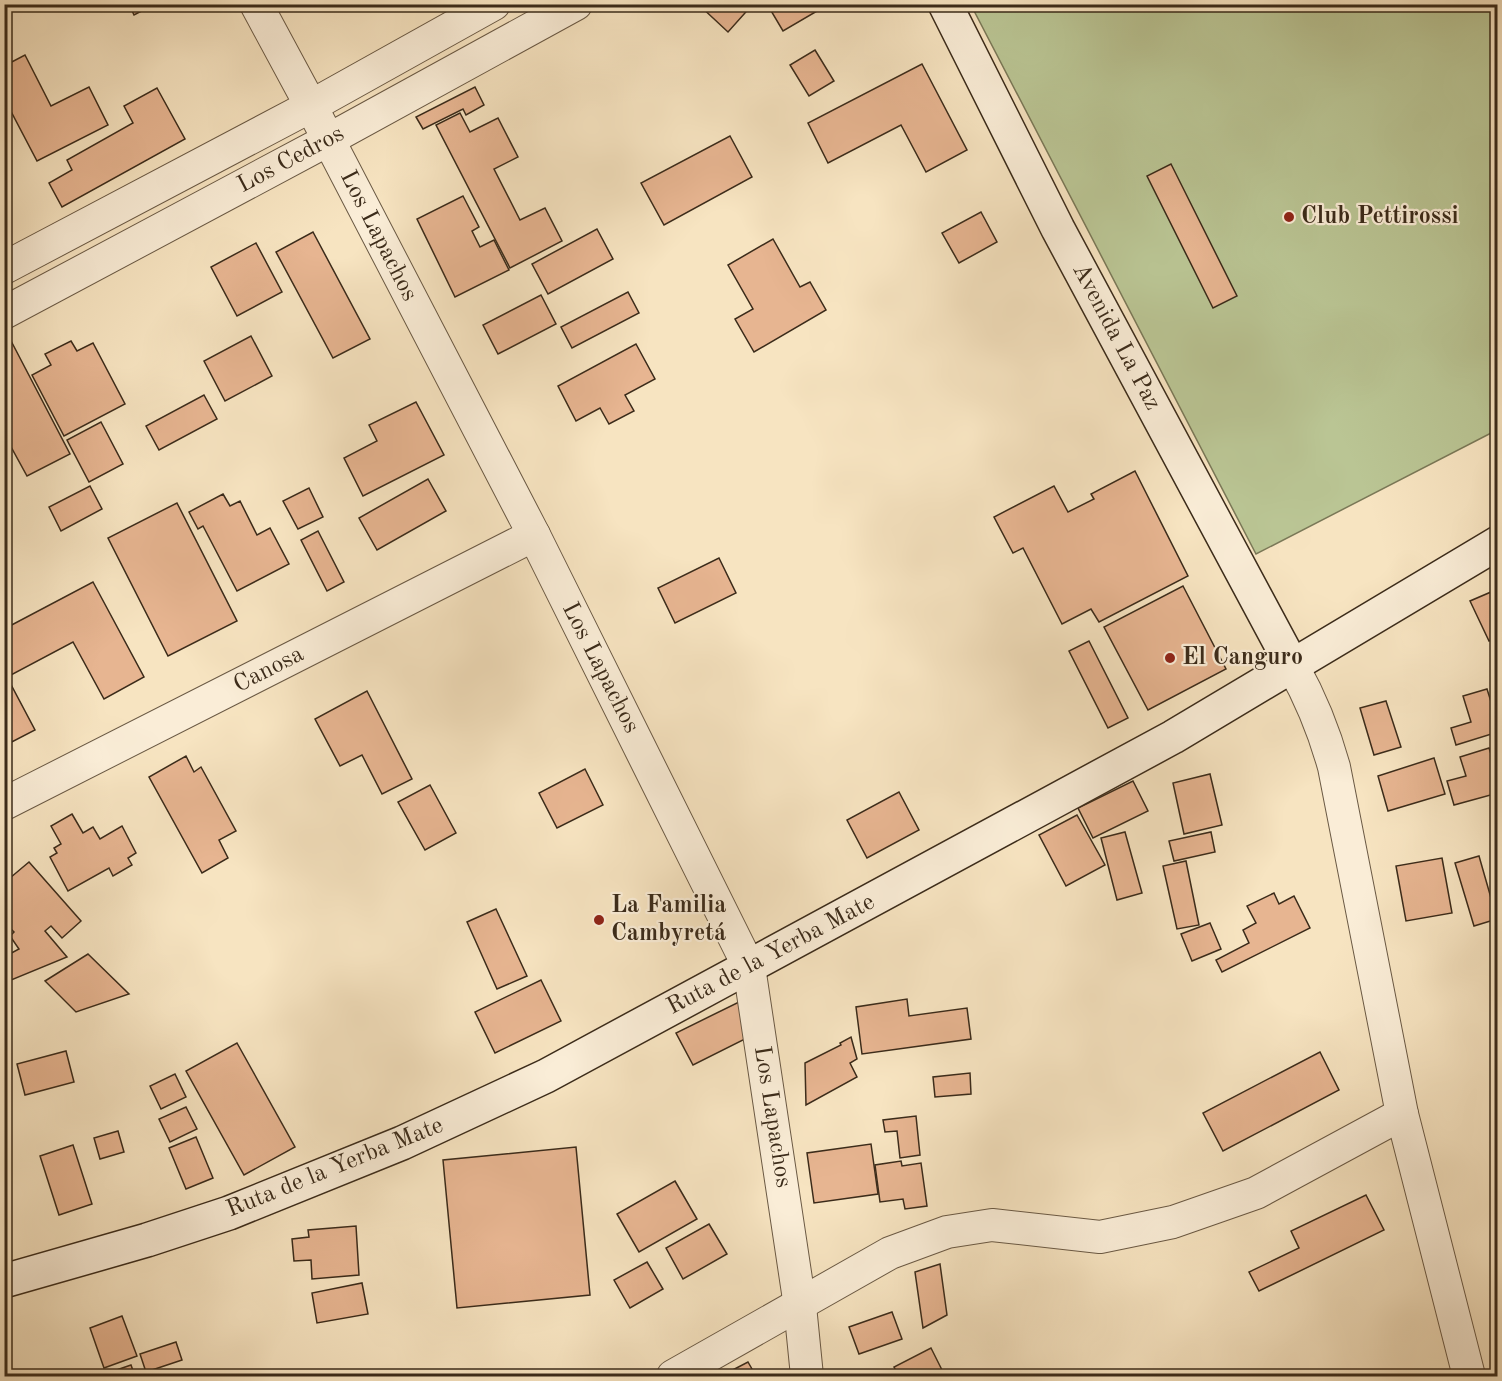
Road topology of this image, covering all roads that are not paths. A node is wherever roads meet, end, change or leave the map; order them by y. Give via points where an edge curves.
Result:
1 (256, 4) edge
2 (494, 4) edge
3 (576, 4) edge
4 (945, 4) edge
5 (311, 106) junction
6 (328, 140) junction
7 (4, 267) edge
8 (4, 313) edge
9 (534, 535) junction
10 (1497, 543) edge
11 (1293, 667) junction
12 (4, 804) edge
13 (749, 967) junction
14 (1402, 1114) junction
15 (4, 1281) edge
16 (800, 1306) junction
17 (673, 1377) edge
18 (807, 1377) edge
19 (1469, 1377) edge

1 - 5 street, Los Lapachos
2 - 5 street
3 - 6 street, Los Cedros
4 - 11 main road, Avenida La Paz via 1058,229
5 - 6 street, Los Lapachos
5 - 7 street
6 - 8 street, Los Cedros
6 - 9 street, Los Lapachos
9 - 12 street, Canosa
9 - 13 street, Los Lapachos
10 - 11 main road, Ruta de la Yerba Mate
11 - 13 main road, Ruta de la Yerba Mate via 1173,737
11 - 14 street via 1309,696 1334,767
13 - 15 main road, Ruta de la Yerba Mate via 546,1076 402,1143 229,1213
13 - 16 street, Los Lapachos
14 - 16 street via 1256,1193 1173,1222 1100,1237 992,1225 947,1232 890,1253
14 - 19 street
16 - 17 street
16 - 18 street, Los Lapachos

